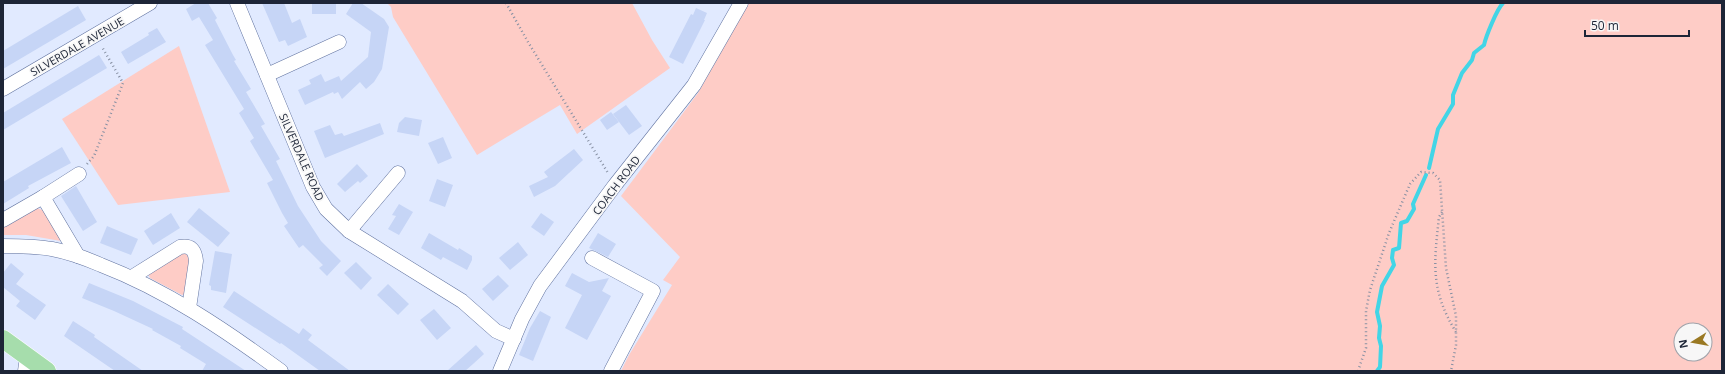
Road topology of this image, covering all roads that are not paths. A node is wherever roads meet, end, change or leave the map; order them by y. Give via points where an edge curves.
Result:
1 (150, 3) edge
2 (237, 3) edge
3 (741, 3) edge
4 (339, 42) dead end
5 (267, 75) junction
6 (3, 90) edge
7 (398, 173) dead end
8 (79, 174) road end
9 (44, 197) junction
10 (3, 220) edge
11 (349, 231) junction
12 (3, 246) edge
13 (78, 256) junction
14 (592, 258) dead end
15 (132, 277) junction
16 (189, 308) junction
17 (514, 338) junction
18 (3, 340) edge
19 (27, 365) edge
20 (47, 371) edge
21 (281, 371) edge
22 (500, 371) edge
23 (611, 371) edge

1 - 6 street, SILVERDALE AVENUE
2 - 5 street, SILVERDALE ROAD
3 - 17 street, COACH ROAD via 694,85 540,286
4 - 5 street
5 - 11 street, SILVERDALE ROAD via 313,187 326,209
7 - 11 street
8 - 9 street
9 - 10 street
9 - 13 street
11 - 17 street, SILVERDALE ROAD via 452,295 496,331
12 - 13 street via 53,249
13 - 15 street
14 - 23 street via 653,291
15 - 16 street
15 - 16 street via 180,247 192,248 196,261
16 - 21 street
17 - 22 street, COACH ROAD
18 - 19 main road
19 - 20 main road

